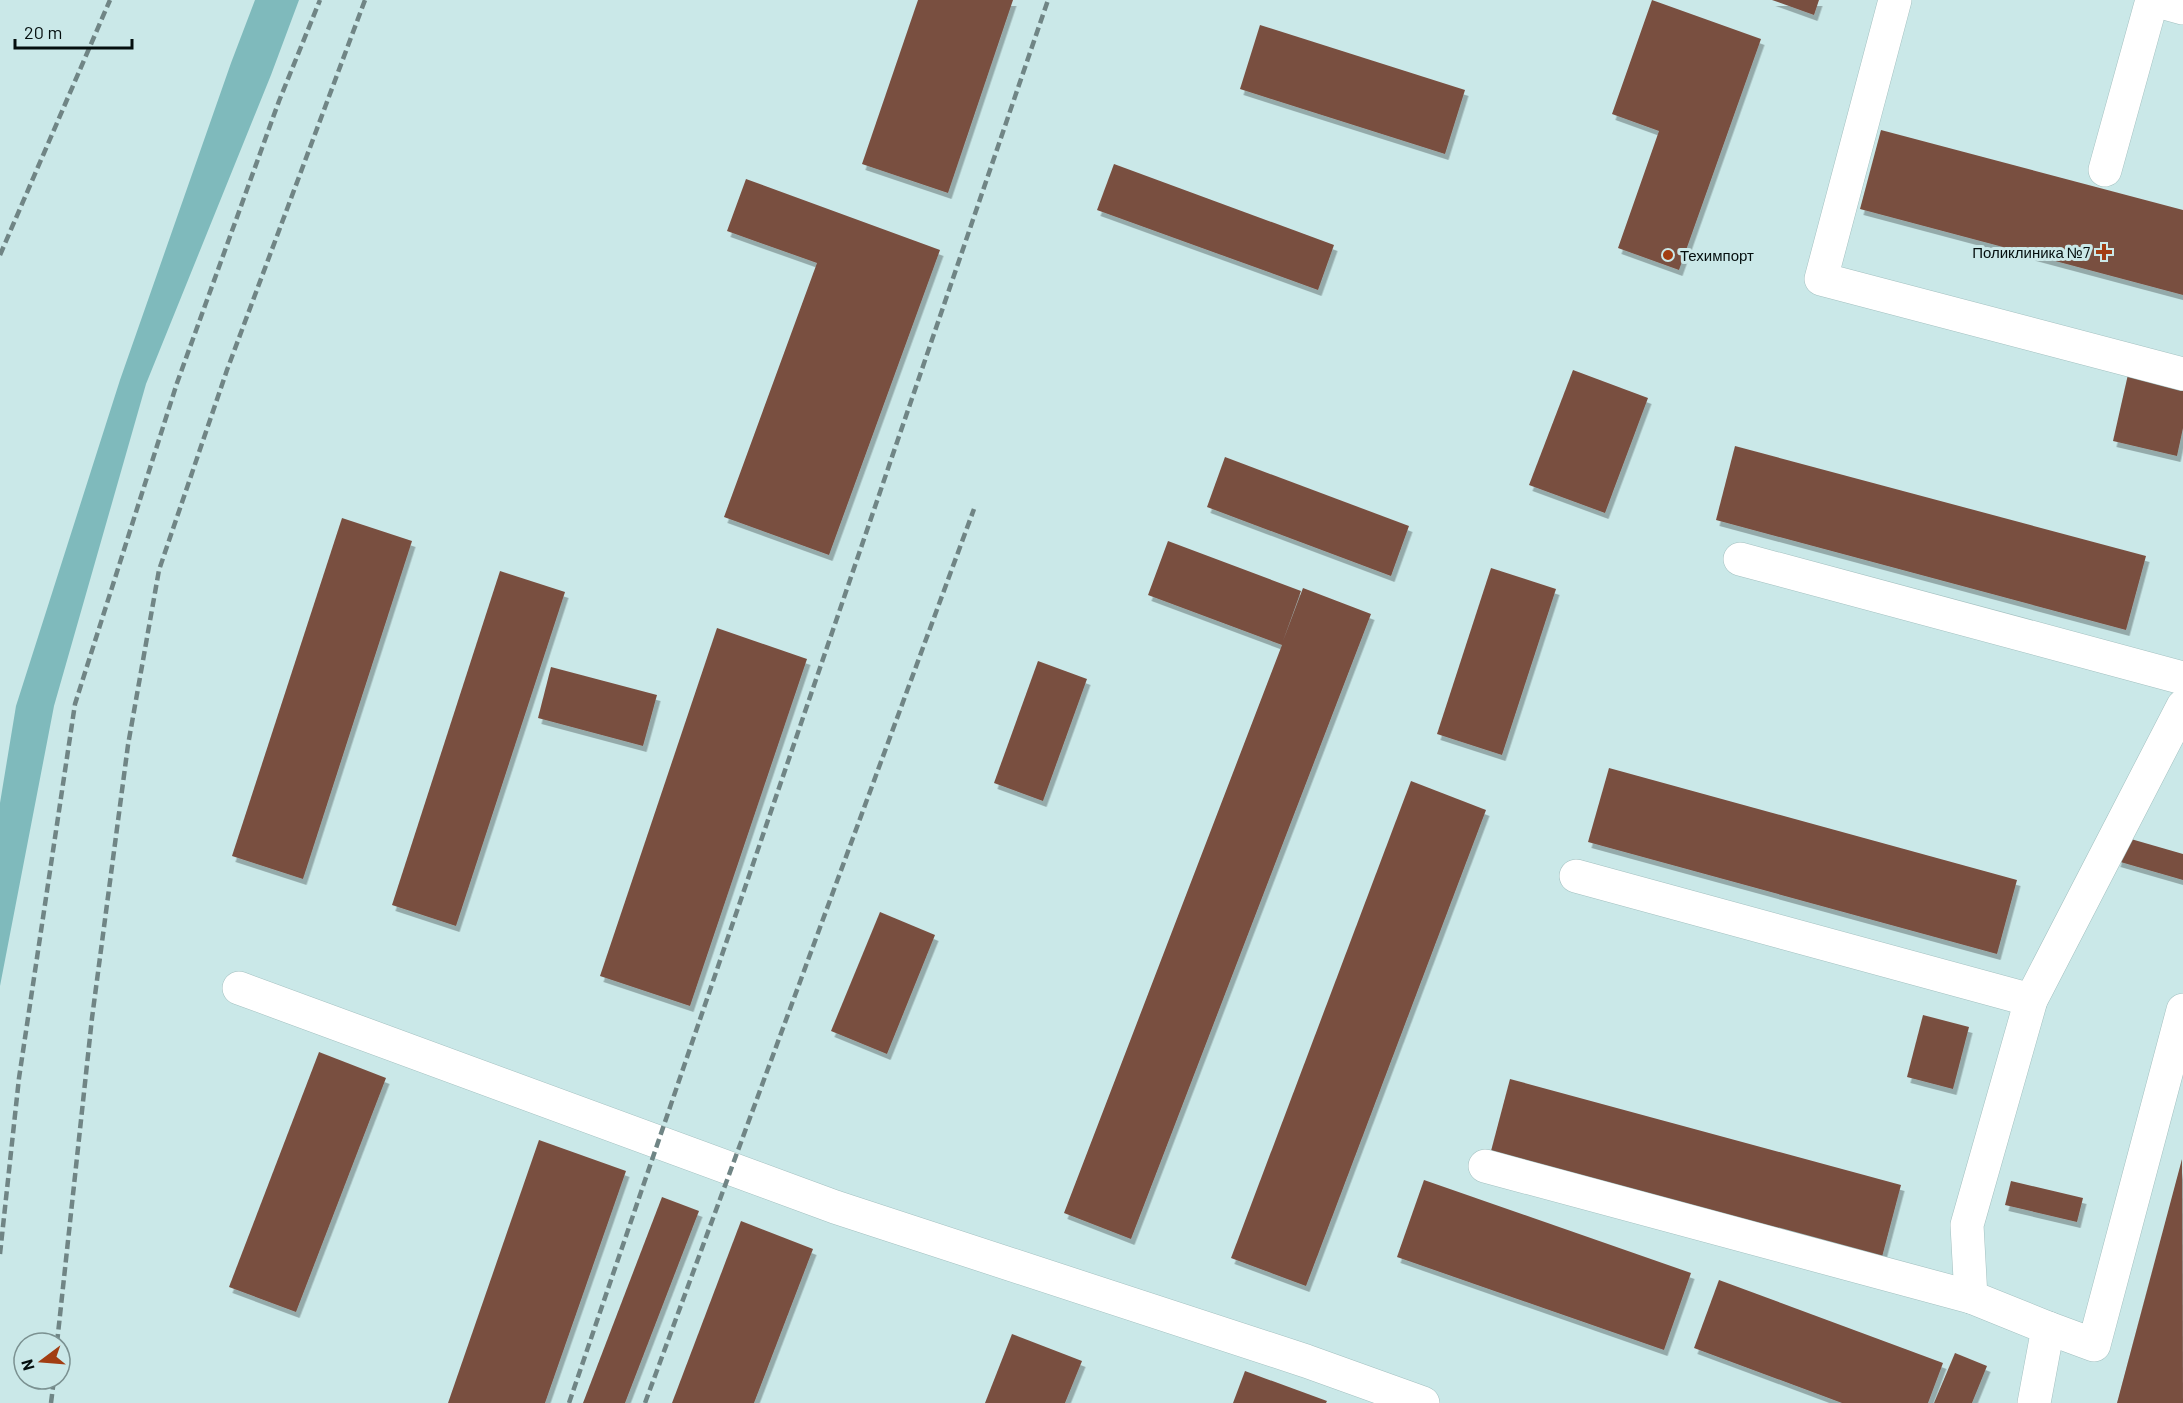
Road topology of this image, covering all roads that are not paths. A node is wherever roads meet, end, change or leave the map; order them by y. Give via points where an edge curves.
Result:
1 (1895, 0) edge
2 (2153, 0) edge
3 (2183, 8) edge
4 (2105, 171) dead end
5 (2183, 374) edge
6 (1740, 559) dead end
7 (2183, 678) edge
8 (2183, 706) edge
9 (1576, 876) dead end
10 (239, 988) dead end
11 (2031, 1000) junction
12 (2183, 1010) edge
13 (1485, 1166) dead end
14 (1971, 1297) junction
15 (2048, 1328) junction
16 (1423, 1403) edge
17 (2034, 1403) edge

1 - 5 lane via 1821,279
2 - 3 lane
2 - 4 lane
6 - 7 lane
8 - 11 lane
9 - 11 lane
10 - 16 lane via 835,1207
11 - 14 lane via 1967,1225
12 - 15 lane via 2094,1345
13 - 14 lane
14 - 15 lane
15 - 17 lane

